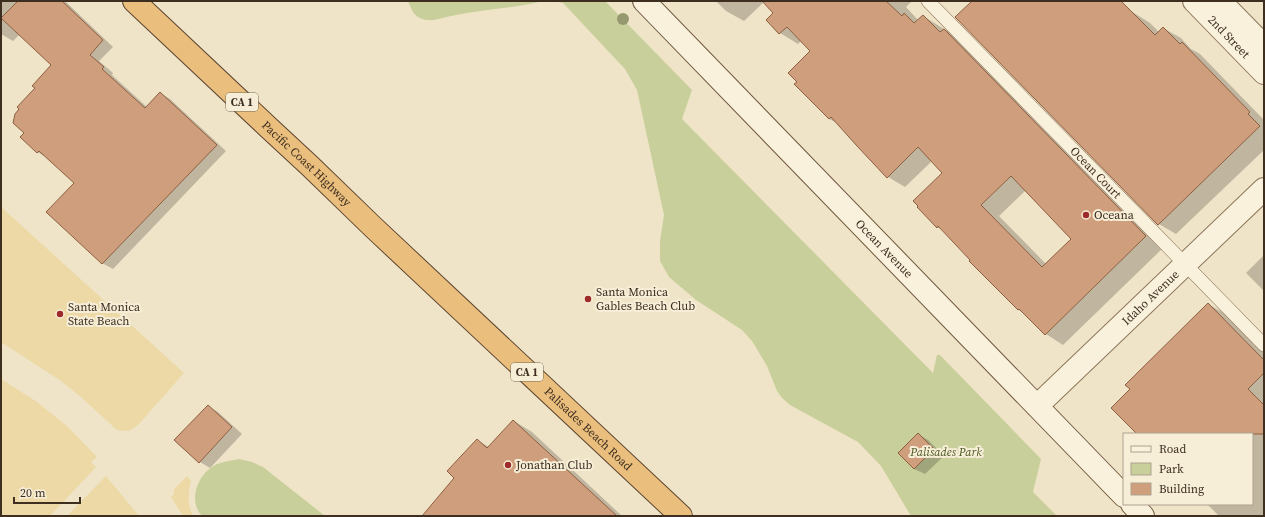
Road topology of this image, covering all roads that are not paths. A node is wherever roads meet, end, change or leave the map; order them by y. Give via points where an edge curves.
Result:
1 (134, 1) edge
2 (644, 1) edge
3 (928, 1) edge
4 (1194, 1) edge
5 (1220, 1) edge
6 (1264, 46) edge
7 (1264, 73) edge
8 (1264, 190) edge
9 (373, 228) joint
10 (1186, 266) junction
11 (1264, 345) edge
12 (1037, 406) junction
13 (1123, 495) edge
14 (1133, 505) edge
15 (681, 516) edge
16 (1143, 516) edge

1 - 9 highway, Pacific Coast Highway / CA 1
2 - 12 main road, Ocean Avenue
3 - 10 lane, Ocean Court
4 - 7 main road, 2nd Street
5 - 6 main road, 2nd Street
8 - 10 main road, Idaho Avenue
9 - 15 highway, Palisades Beach Road / CA 1
10 - 11 lane, Ocean Court
10 - 12 main road, Idaho Avenue
12 - 13 main road, Ocean Avenue
14 - 16 main road

